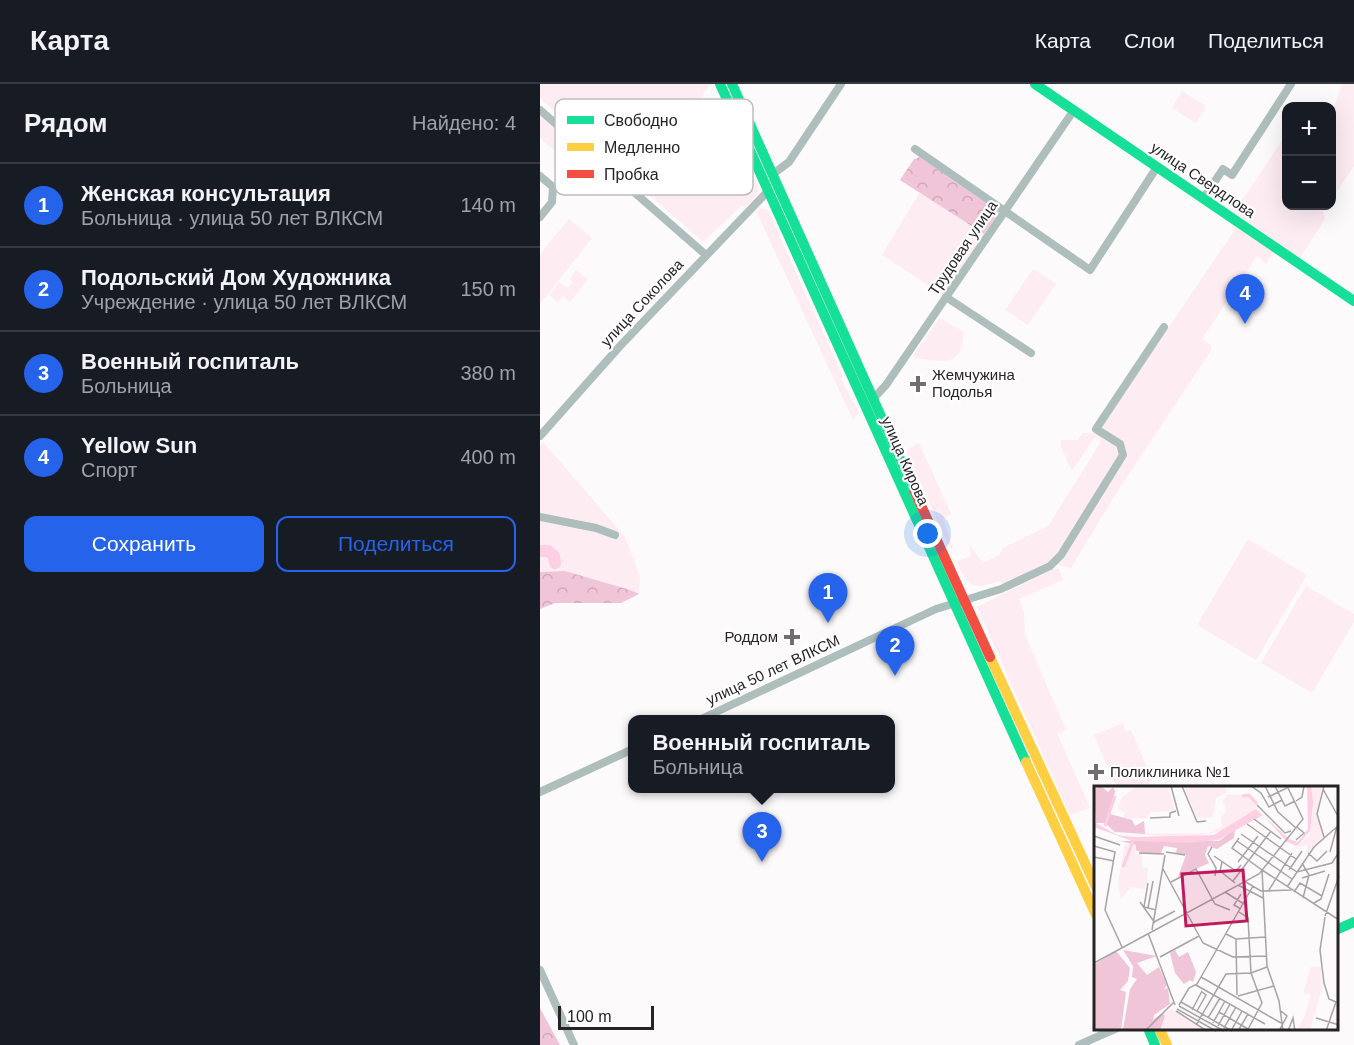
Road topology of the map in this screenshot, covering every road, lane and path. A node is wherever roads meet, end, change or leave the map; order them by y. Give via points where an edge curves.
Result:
1 (841, 84) edge
2 (1035, 84) edge
3 (1291, 84) edge
4 (726, 85) edge
5 (733, 99) edge
6 (733, 99) edge
7 (540, 110) edge
8 (1074, 110) junction
9 (555, 123) edge
10 (753, 143) edge
11 (753, 143) edge
12 (915, 149) dead end
13 (1157, 167) junction
14 (540, 176) edge
15 (772, 183) junction
16 (637, 195) edge
17 (1203, 199) junction
18 (1005, 212) junction
19 (540, 217) edge
20 (706, 255) junction
21 (946, 297) junction
22 (1354, 301) edge
23 (831, 318) junction
24 (1164, 327) dead end
25 (1031, 353) dead end
26 (873, 399) junction
27 (874, 417) junction
28 (540, 436) edge
29 (540, 517) edge
30 (615, 535) dead end
31 (958, 602) junction
32 (710, 715) edge
33 (628, 752) edge
34 (540, 792) edge
35 (1094, 883) edge
36 (1094, 910) edge
37 (1354, 922) edge
38 (1339, 929) edge
39 (540, 970) edge
40 (1115, 1030) edge
41 (1148, 1030) edge
42 (1160, 1030) edge
43 (574, 1045) edge
44 (1079, 1045) edge
45 (1155, 1045) edge
46 (1167, 1045) edge

1 - 15 street, улица Соколова
2 - 8 main road, улица Свердлова
3 - 17 street via 1232,175 1223,169
4 - 5 main road, улица Кирова
4 - 6 main road, улица Кирова
7 - 9 street
8 - 13 main road, улица Свердлова
8 - 18 street, Трудовая улица
10 - 15 main road, улица Кирова
11 - 15 main road, улица Кирова
12 - 18 street
13 - 17 main road, улица Свердлова
13 - 18 street via 1090,270
14 - 19 street via 553,187 552,202
15 - 20 street, улица Соколова
15 - 23 main road, улица Кирова
16 - 20 street
17 - 22 main road, улица Свердлова
18 - 21 street, Трудовая улица
20 - 28 street, улица Соколова
21 - 25 street
21 - 26 street, Трудовая улица
23 - 26 main road, улица Кирова
23 - 27 main road, улица Кирова
24 - 31 street, улица 50 лет ВЛКСМ via 1096,429 1120,444 1123,455 1061,555 1050,566 1001,589
26 - 27 main road, улица Кирова
27 - 31 main road, улица Кирова
29 - 30 street
31 - 32 street, улица 50 лет ВЛКСМ via 913,619
31 - 35 main road, улица Кирова
31 - 36 main road, улица Кирова
33 - 34 street
37 - 38 main road
39 - 43 street
40 - 44 street
41 - 45 main road
42 - 46 main road

